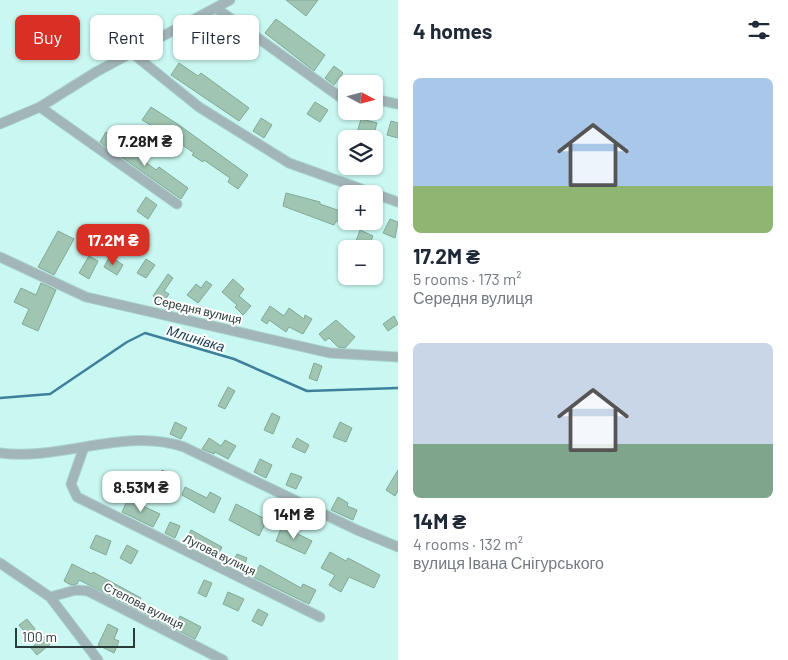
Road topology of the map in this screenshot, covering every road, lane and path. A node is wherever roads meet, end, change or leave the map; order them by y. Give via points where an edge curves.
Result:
1 (230, 0) edge
2 (216, 8) junction
3 (163, 36) edge
4 (120, 60) edge
5 (141, 60) edge
6 (338, 96) edge
7 (383, 101) edge
8 (398, 104) edge
9 (40, 107) junction
10 (1, 122) edge
11 (398, 202) edge
12 (177, 204) dead end
13 (0, 257) edge
14 (398, 357) edge
15 (84, 447) junction
16 (0, 453) edge
17 (398, 547) edge
18 (0, 563) edge
19 (50, 597) junction
20 (320, 617) dead end
21 (98, 660) edge
22 (223, 660) edge

1 - 2 street
2 - 3 street
2 - 6 street
4 - 9 street
5 - 11 street via 198,107 289,163
7 - 8 street
9 - 10 street
9 - 12 street
13 - 14 street, Середня вулиця via 86,297 330,353
15 - 16 street via 36,454
15 - 17 street via 140,440 167,442
15 - 20 street, Лугова вулиця via 71,484 77,496
18 - 19 street
19 - 21 street
19 - 22 street, Степова вулиця via 76,590 88,591

